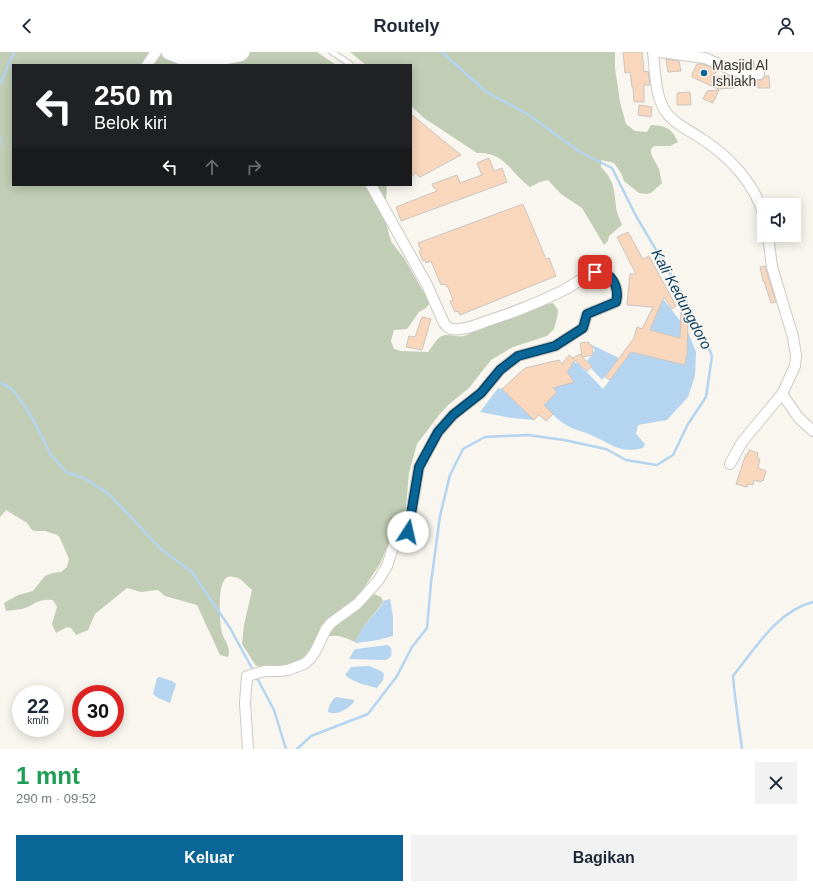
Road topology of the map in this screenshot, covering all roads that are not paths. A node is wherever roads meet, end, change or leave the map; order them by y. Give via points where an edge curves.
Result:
1 (156, 52) edge
2 (169, 52) edge
3 (242, 52) edge
4 (332, 52) edge
5 (653, 52) edge
6 (660, 52) edge
7 (148, 64) edge
8 (350, 64) edge
9 (759, 74) dead end
10 (372, 186) edge
11 (757, 201) edge
12 (769, 242) edge
13 (782, 394) junction
14 (813, 431) edge
15 (730, 464) dead end
16 (248, 749) edge

1 - 7 street
2 - 3 main road via 188,59 215,59
4 - 8 lane
5 - 11 street via 656,84 668,116 714,146 740,172
6 - 9 street via 705,58 734,70
10 - 16 street via 427,285 443,321 452,329 469,328 525,309 595,272 606,274 613,281 618,294 616,302 587,314 583,328 555,346 518,356 500,370 481,393 453,415 438,432 419,467 408,532 394,544 387,566 378,581 356,604 331,623 310,659 288,670 265,671 247,676 244,703
12 - 13 street via 772,267 790,326 796,356 795,366
13 - 14 street via 798,417
13 - 15 street via 742,442

